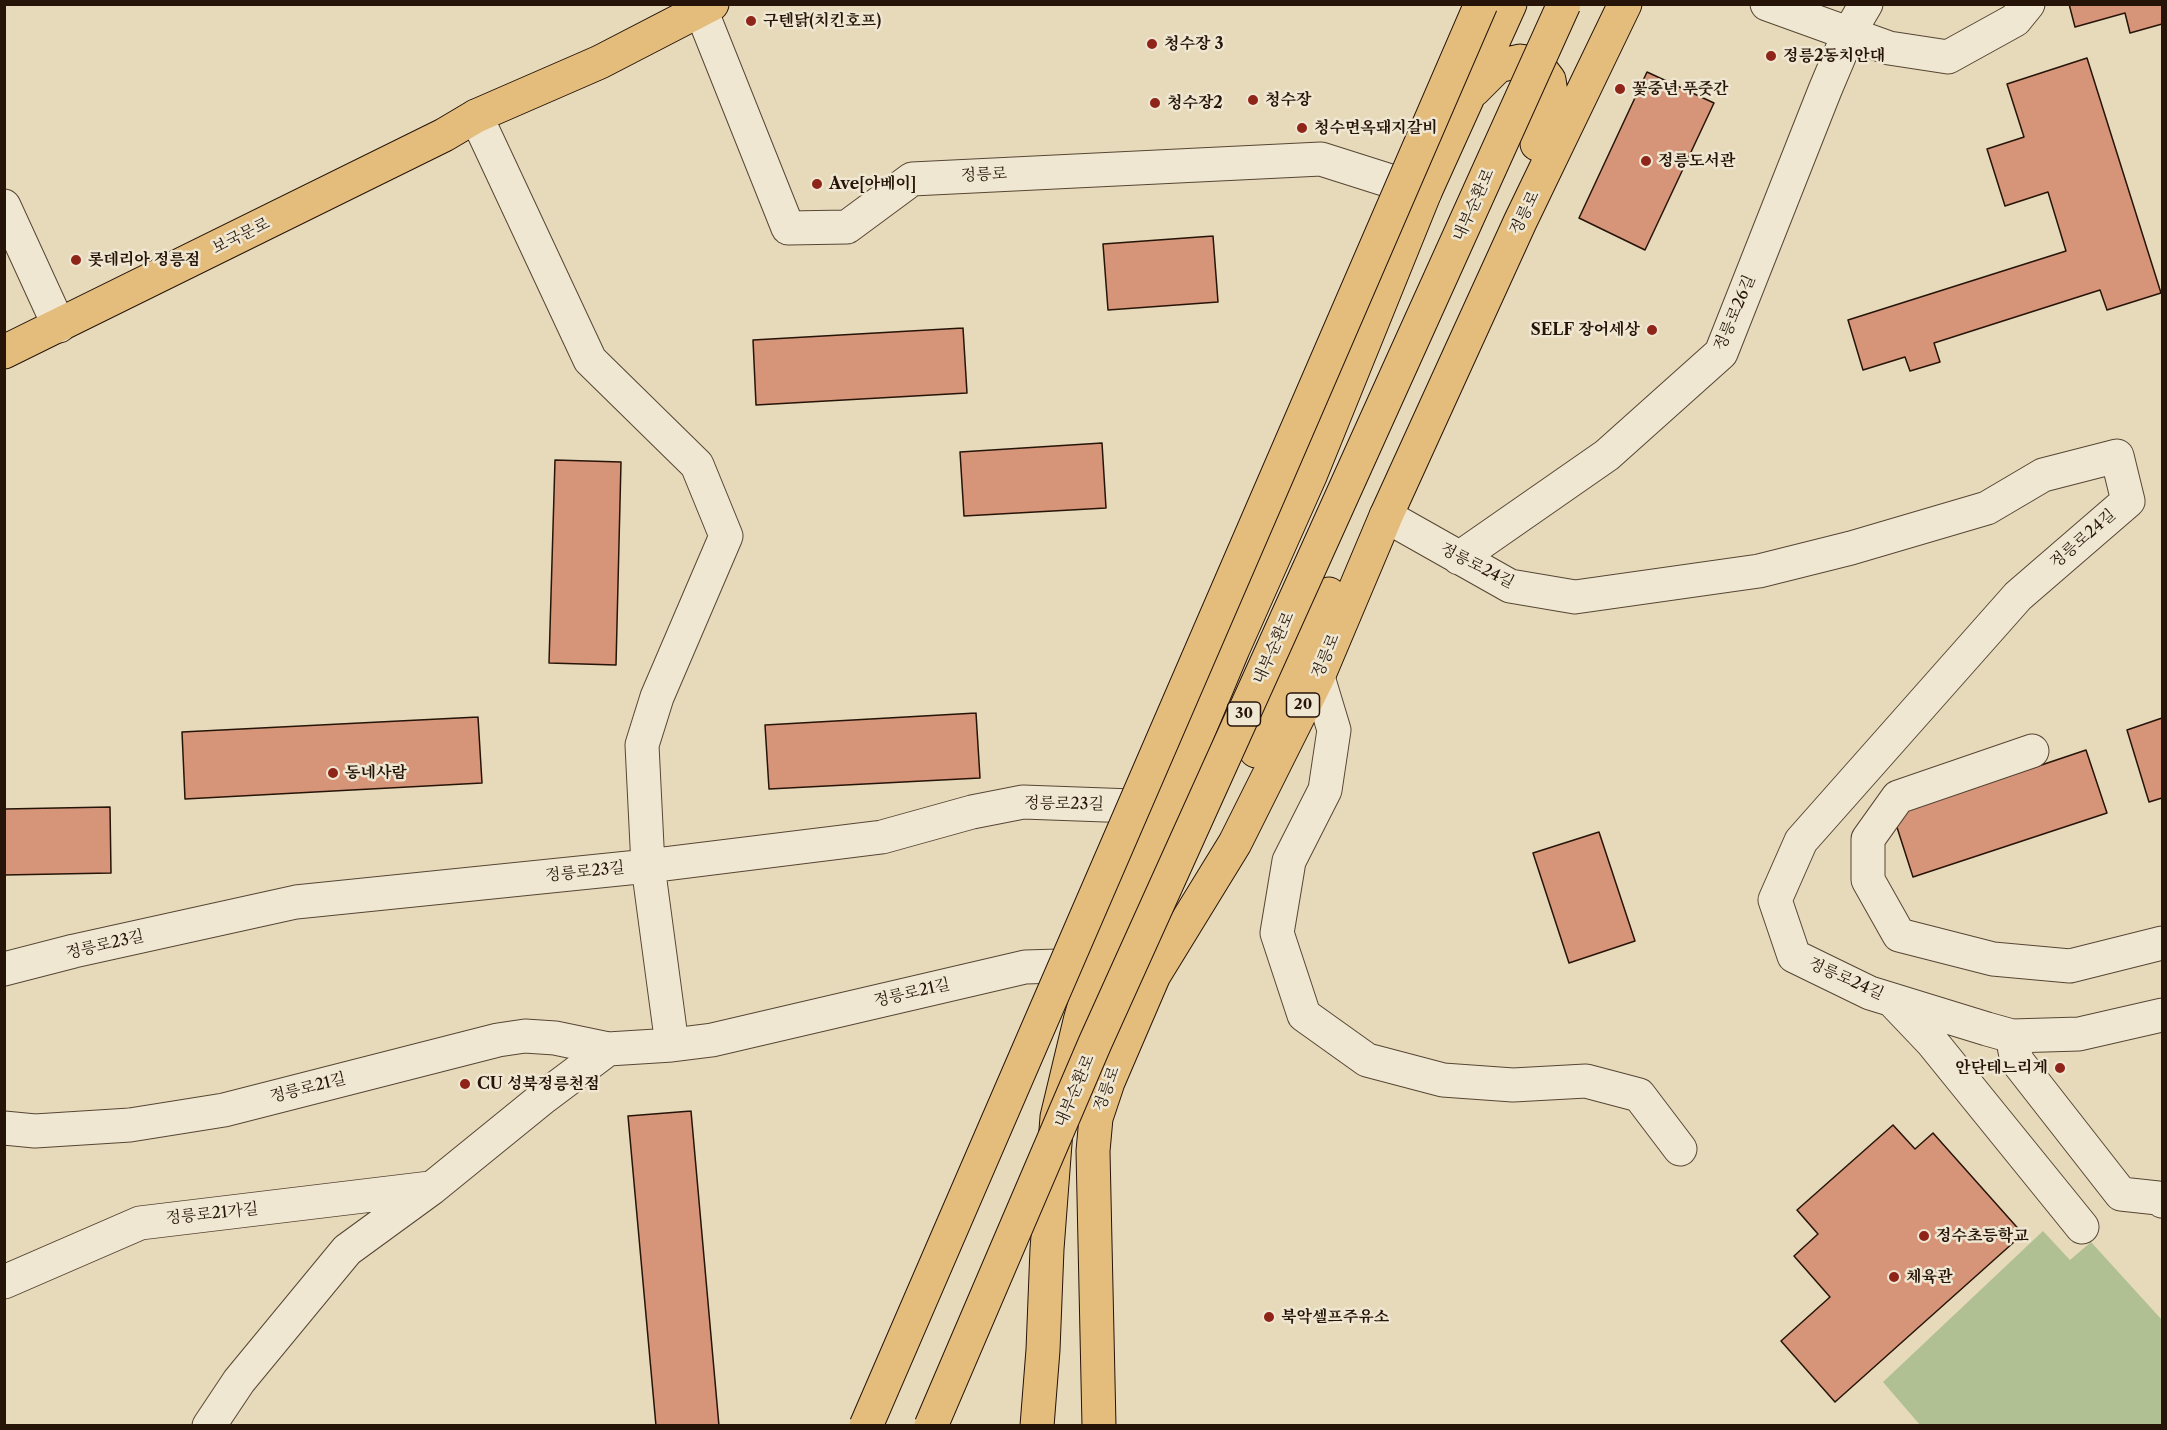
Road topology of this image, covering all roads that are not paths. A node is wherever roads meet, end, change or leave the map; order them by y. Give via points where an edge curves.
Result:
1 (1481, 4) edge
2 (1510, 4) edge
3 (1564, 4) edge
4 (1625, 4) edge
5 (1767, 4) edge
6 (1866, 4) edge
7 (2028, 4) edge
8 (707, 7) edge
9 (1849, 33) junction
10 (1469, 96) junction
11 (476, 116) junction
12 (1425, 192) junction
13 (4, 206) edge
14 (59, 326) junction
15 (4, 352) edge
16 (1386, 516) junction
17 (1459, 558) junction
18 (1317, 677) junction
19 (2032, 751) dead end
20 (1167, 807) junction
21 (648, 866) junction
22 (2163, 943) edge
23 (1096, 964) junction
24 (4, 969) edge
25 (1154, 975) junction
26 (1891, 999) junction
27 (2163, 1015) edge
28 (2012, 1035) junction
29 (672, 1045) junction
30 (608, 1049) junction
31 (4, 1128) edge
32 (1680, 1149) dead end
33 (432, 1188) junction
34 (2163, 1201) edge
35 (2082, 1227) dead end
36 (4, 1282) edge
37 (209, 1425) edge
38 (866, 1425) edge
39 (931, 1425) edge
40 (1037, 1425) edge
41 (1099, 1425) edge

1 - 38 main road, bridge
2 - 10 main road
3 - 39 main road, 내부순환로 / 30, bridge via 1095,1043
4 - 16 main road, 정릉로 / 20
5 - 9 street
6 - 9 street, 정릉로26길
7 - 9 street via 2015,20 1948,57 1889,48
8 - 11 main road, 보국문로 via 600,62
8 - 12 street, 정릉로 via 788,228 847,227 912,179 1321,159
9 - 17 street, 정릉로26길 via 1721,353 1607,455
10 - 12 main road
10 - 25 main road via 1498,66 1520,61 1536,63 1549,80 1553,106
11 - 14 main road, 보국문로
11 - 21 street via 590,360 697,465 726,536 657,697 642,745
12 - 20 main road via 1310,476
13 - 14 street
14 - 15 main road, 보국문로
16 - 17 street, 정릉로24길
16 - 18 main road, 정릉로 / 20
17 - 26 street, 정릉로24길 via 1510,586 1575,597 1759,571 1987,508 2043,475 2117,456 2128,501 2018,596 1801,842 1775,900 1794,956 1870,993
18 - 25 main road, 정릉로 / 20 via 1235,843
18 - 32 street via 1334,730 1325,790 1289,861 1276,933 1304,1015 1367,1060 1443,1080 1513,1085 1586,1082 1640,1095
19 - 22 street via 1898,797 1868,839 1868,880 1899,935 1993,959 2070,966
20 - 21 street, 정릉로23길 via 1023,802 882,837
20 - 23 main road
21 - 24 street, 정릉로23길 via 296,902
21 - 29 street
23 - 25 street, 정릉로21길
23 - 29 street, 정릉로21길 via 1025,967 712,1040
23 - 40 main road via 1057,1117
25 - 41 main road, 정릉로 / 20 via 1096,1118 1093,1151
26 - 28 street, 정릉로24길
26 - 35 street via 1932,1042
27 - 28 street, 정릉로24길 via 2079,1035
28 - 34 street via 2017,1061 2121,1194
29 - 30 street, 정릉로21길
30 - 31 street, 정릉로21길 via 525,1036 224,1110 130,1125 35,1131
30 - 33 street
33 - 36 street, 정릉로21가길 via 140,1223
33 - 37 street via 346,1250 239,1381

